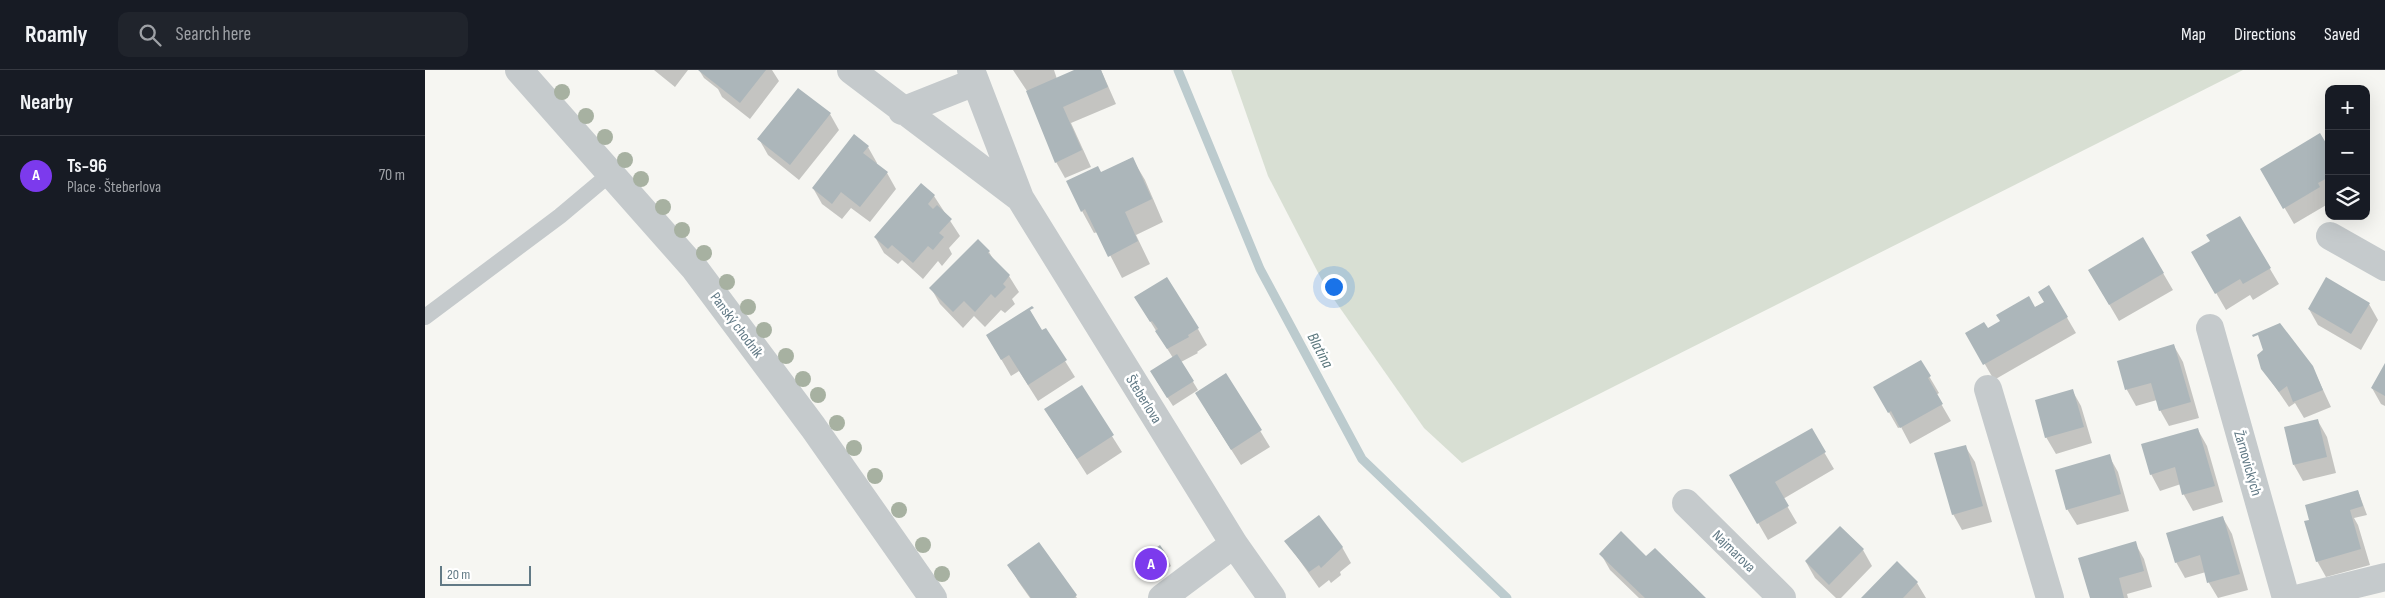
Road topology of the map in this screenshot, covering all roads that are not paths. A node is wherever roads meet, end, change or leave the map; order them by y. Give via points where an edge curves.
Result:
1 (519, 70) edge
2 (851, 70) edge
3 (973, 76) edge
4 (902, 110) junction
5 (611, 174) junction
6 (1020, 198) junction
7 (2330, 236) dead end
8 (2385, 267) edge
9 (425, 317) edge
10 (2210, 328) dead end
11 (1988, 389) dead end
12 (1686, 503) dead end
13 (1233, 544) junction
14 (2385, 577) edge
15 (933, 598) edge
16 (1162, 598) edge
17 (1272, 598) edge
18 (1782, 598) edge
19 (2050, 598) edge
20 (2286, 598) edge
21 (2300, 598) edge

1 - 5 street, Panský chodník
2 - 4 street, Šteberlova
3 - 4 street
3 - 6 street, Šteberlova
4 - 6 street, Šteberlova
5 - 9 lane
5 - 15 street, Panský chodník via 695,269 813,427
6 - 13 street, Šteberlova
7 - 8 street
10 - 20 street, Žarnovických
11 - 19 street
12 - 18 street, Najmarova
13 - 16 street
13 - 17 street, Šteberlova
14 - 21 street

